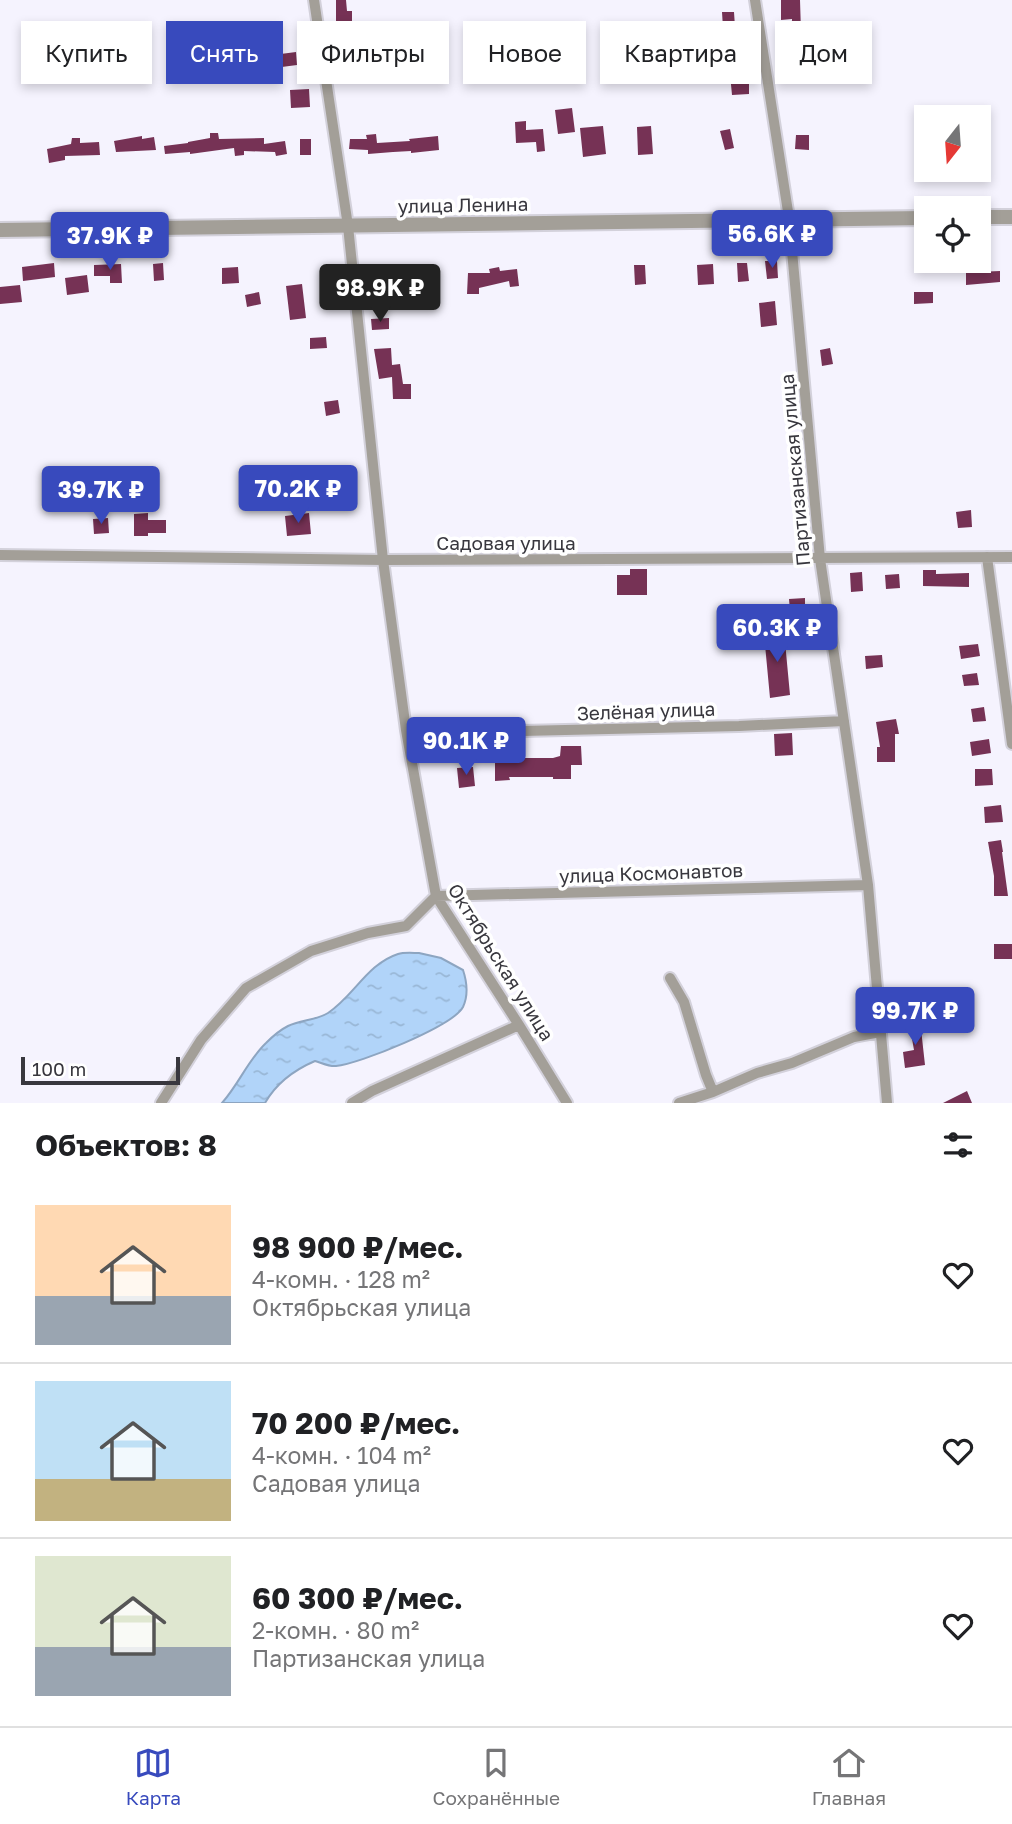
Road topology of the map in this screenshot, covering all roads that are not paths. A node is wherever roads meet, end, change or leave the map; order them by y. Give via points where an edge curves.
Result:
1 (314, 0) edge
2 (755, 0) edge
3 (1012, 217) edge
4 (789, 218) junction
5 (914, 218) edge
6 (991, 218) edge
7 (348, 226) junction
8 (0, 230) edge
9 (0, 555) edge
10 (987, 557) junction
11 (1012, 557) edge
12 (820, 559) junction
13 (383, 560) junction
14 (844, 721) junction
15 (406, 730) junction
16 (1012, 744) edge
17 (868, 885) junction
18 (436, 896) junction
19 (670, 978) dead end
20 (519, 1025) junction
21 (880, 1032) junction
22 (713, 1092) junction
23 (161, 1103) edge
24 (352, 1103) edge
25 (567, 1103) edge
26 (679, 1103) edge
27 (887, 1103) edge

1 - 7 street, Октябрьская улица
2 - 4 street, Партизанская улица
3 - 6 street
4 - 5 street, улица Ленина
4 - 7 street, улица Ленина
4 - 12 street, Партизанская улица
7 - 8 street, улица Ленина
7 - 13 street, Октябрьская улица
9 - 13 street, Садовая улица
10 - 11 street, Садовая улица
10 - 12 street, Садовая улица
10 - 16 street
12 - 13 street, Садовая улица
12 - 14 street, Партизанская улица
13 - 15 street, Октябрьская улица
14 - 15 street, Зелёная улица via 522,732
14 - 17 street, Партизанская улица
15 - 18 street, Октябрьская улица
17 - 18 street, улица Космонавтов
17 - 21 street, Партизанская улица
18 - 20 street, Октябрьская улица
18 - 23 street via 406,926 311,951 246,988 201,1040
19 - 22 street via 684,1002
20 - 24 street
20 - 25 street, Октябрьская улица
21 - 22 street via 853,1037
21 - 27 street, Партизанская улица
22 - 26 street

